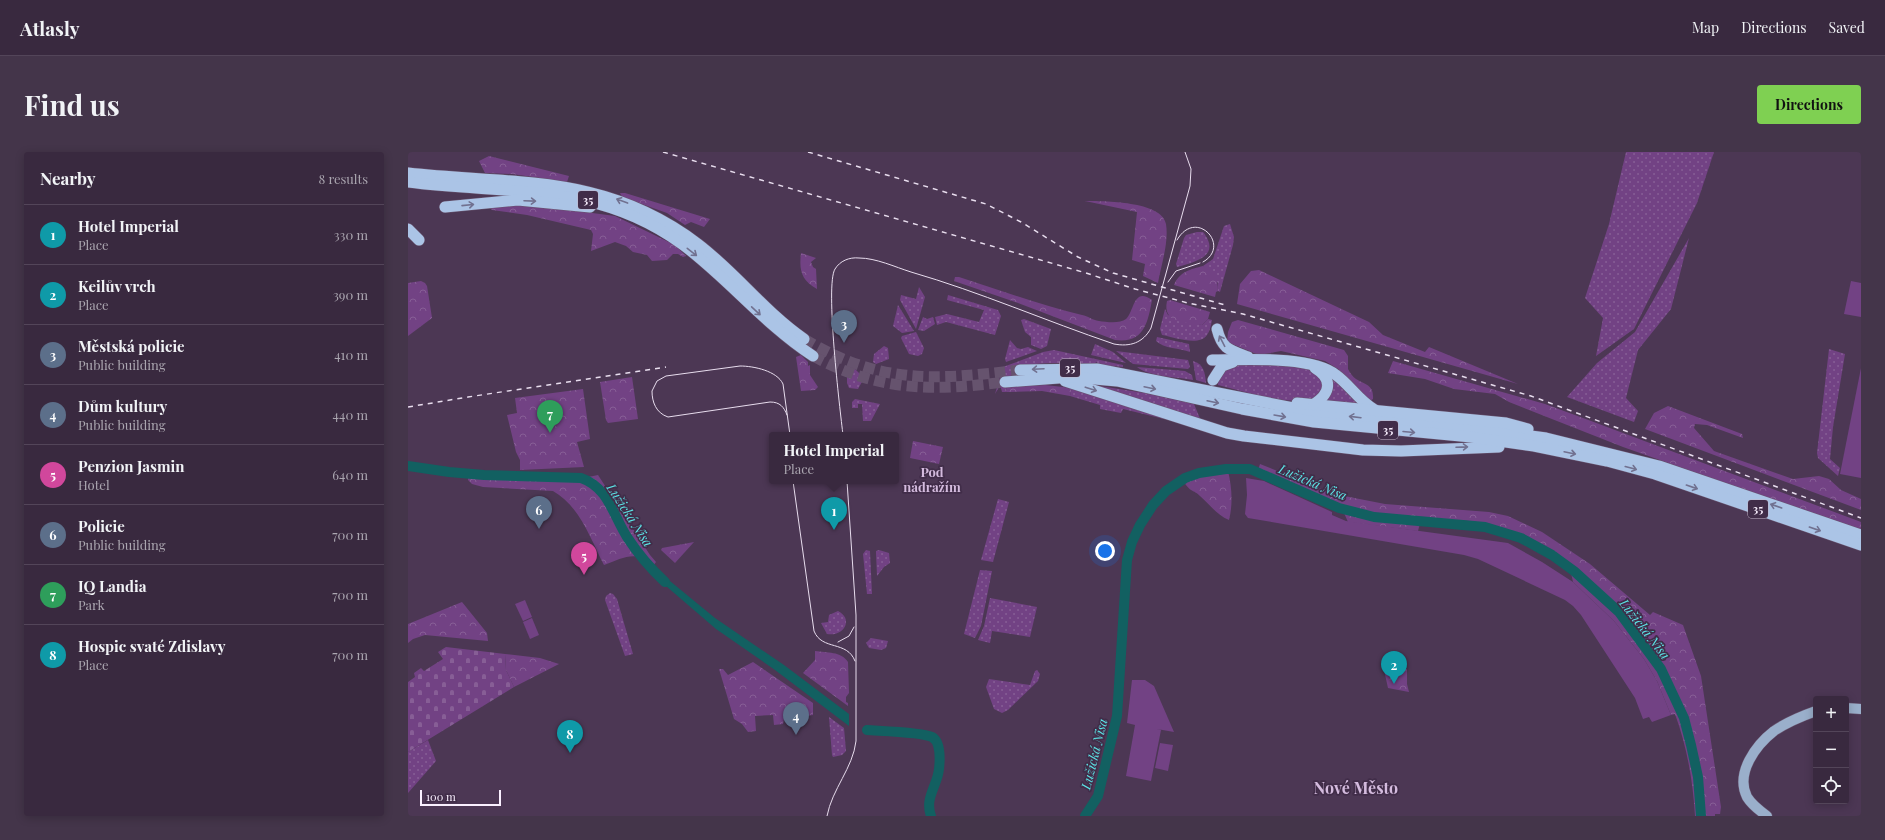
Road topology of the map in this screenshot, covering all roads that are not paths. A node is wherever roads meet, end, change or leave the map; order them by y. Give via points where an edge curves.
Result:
1 (408, 173) edge
2 (428, 180) junction
3 (408, 182) edge
4 (474, 184) junction
5 (445, 207) dead end
6 (649, 224) junction
7 (408, 230) edge
8 (419, 240) dead end
9 (1217, 329) dead end
10 (804, 339) tunnel mouth
11 (813, 356) tunnel mouth
12 (1212, 360) dead end
13 (1256, 360) junction
14 (1303, 363) junction
15 (1020, 370) tunnel mouth
16 (1053, 378) junction
17 (1213, 380) dead end
18 (1005, 382) tunnel mouth
19 (1185, 391) junction
20 (1257, 402) junction
21 (1243, 404) junction
22 (1314, 404) junction
23 (1375, 410) junction
24 (1546, 438) junction
25 (1534, 446) junction
26 (1609, 457) junction
27 (1657, 470) junction
28 (1861, 535) edge
29 (1861, 545) edge
30 (1849, 708) edge
31 (1861, 709) edge
32 (1813, 712) edge
33 (1767, 816) edge

1 - 2 highway, 35
2 - 3 highway, 35
2 - 4 highway, 35
4 - 6 highway, 35 via 576,198 618,210
10 -> 4 highway, 35 via 778,319 698,244 650,214 612,198 543,183
5 -> 6 highway via 503,201 535,201 593,208
6 -> 11 highway, 35 via 695,254 782,335
7 - 8 highway
13 -> 9 highway via 1223,346
12 - 13 highway
13 - 14 highway
13 - 17 highway via 1226,363
14 - 22 highway via 1322,373 1327,383 1326,394
14 - 23 highway via 1322,367 1336,374
19 -> 15 highway, 35 via 1097,369
16 - 18 highway, 35
16 -> 19 highway, 35 via 1117,381
16 -> 25 highway via 1227,433 1285,442 1401,451
19 - 21 highway, 35
20 - 21 highway, 35
20 - 22 highway
24 -> 20 highway, 35 via 1314,412
21 -> 25 highway, 35 via 1314,422
22 - 23 highway
23 - 24 highway via 1506,423
24 - 26 highway, 35
25 -> 26 highway, 35
26 - 27 highway, 35
28 -> 27 highway, 35
27 -> 29 highway, 35
30 - 31 main road
32 - 33 main road via 1792,721 1763,741 1753,753 1744,773 1746,795 1750,802

